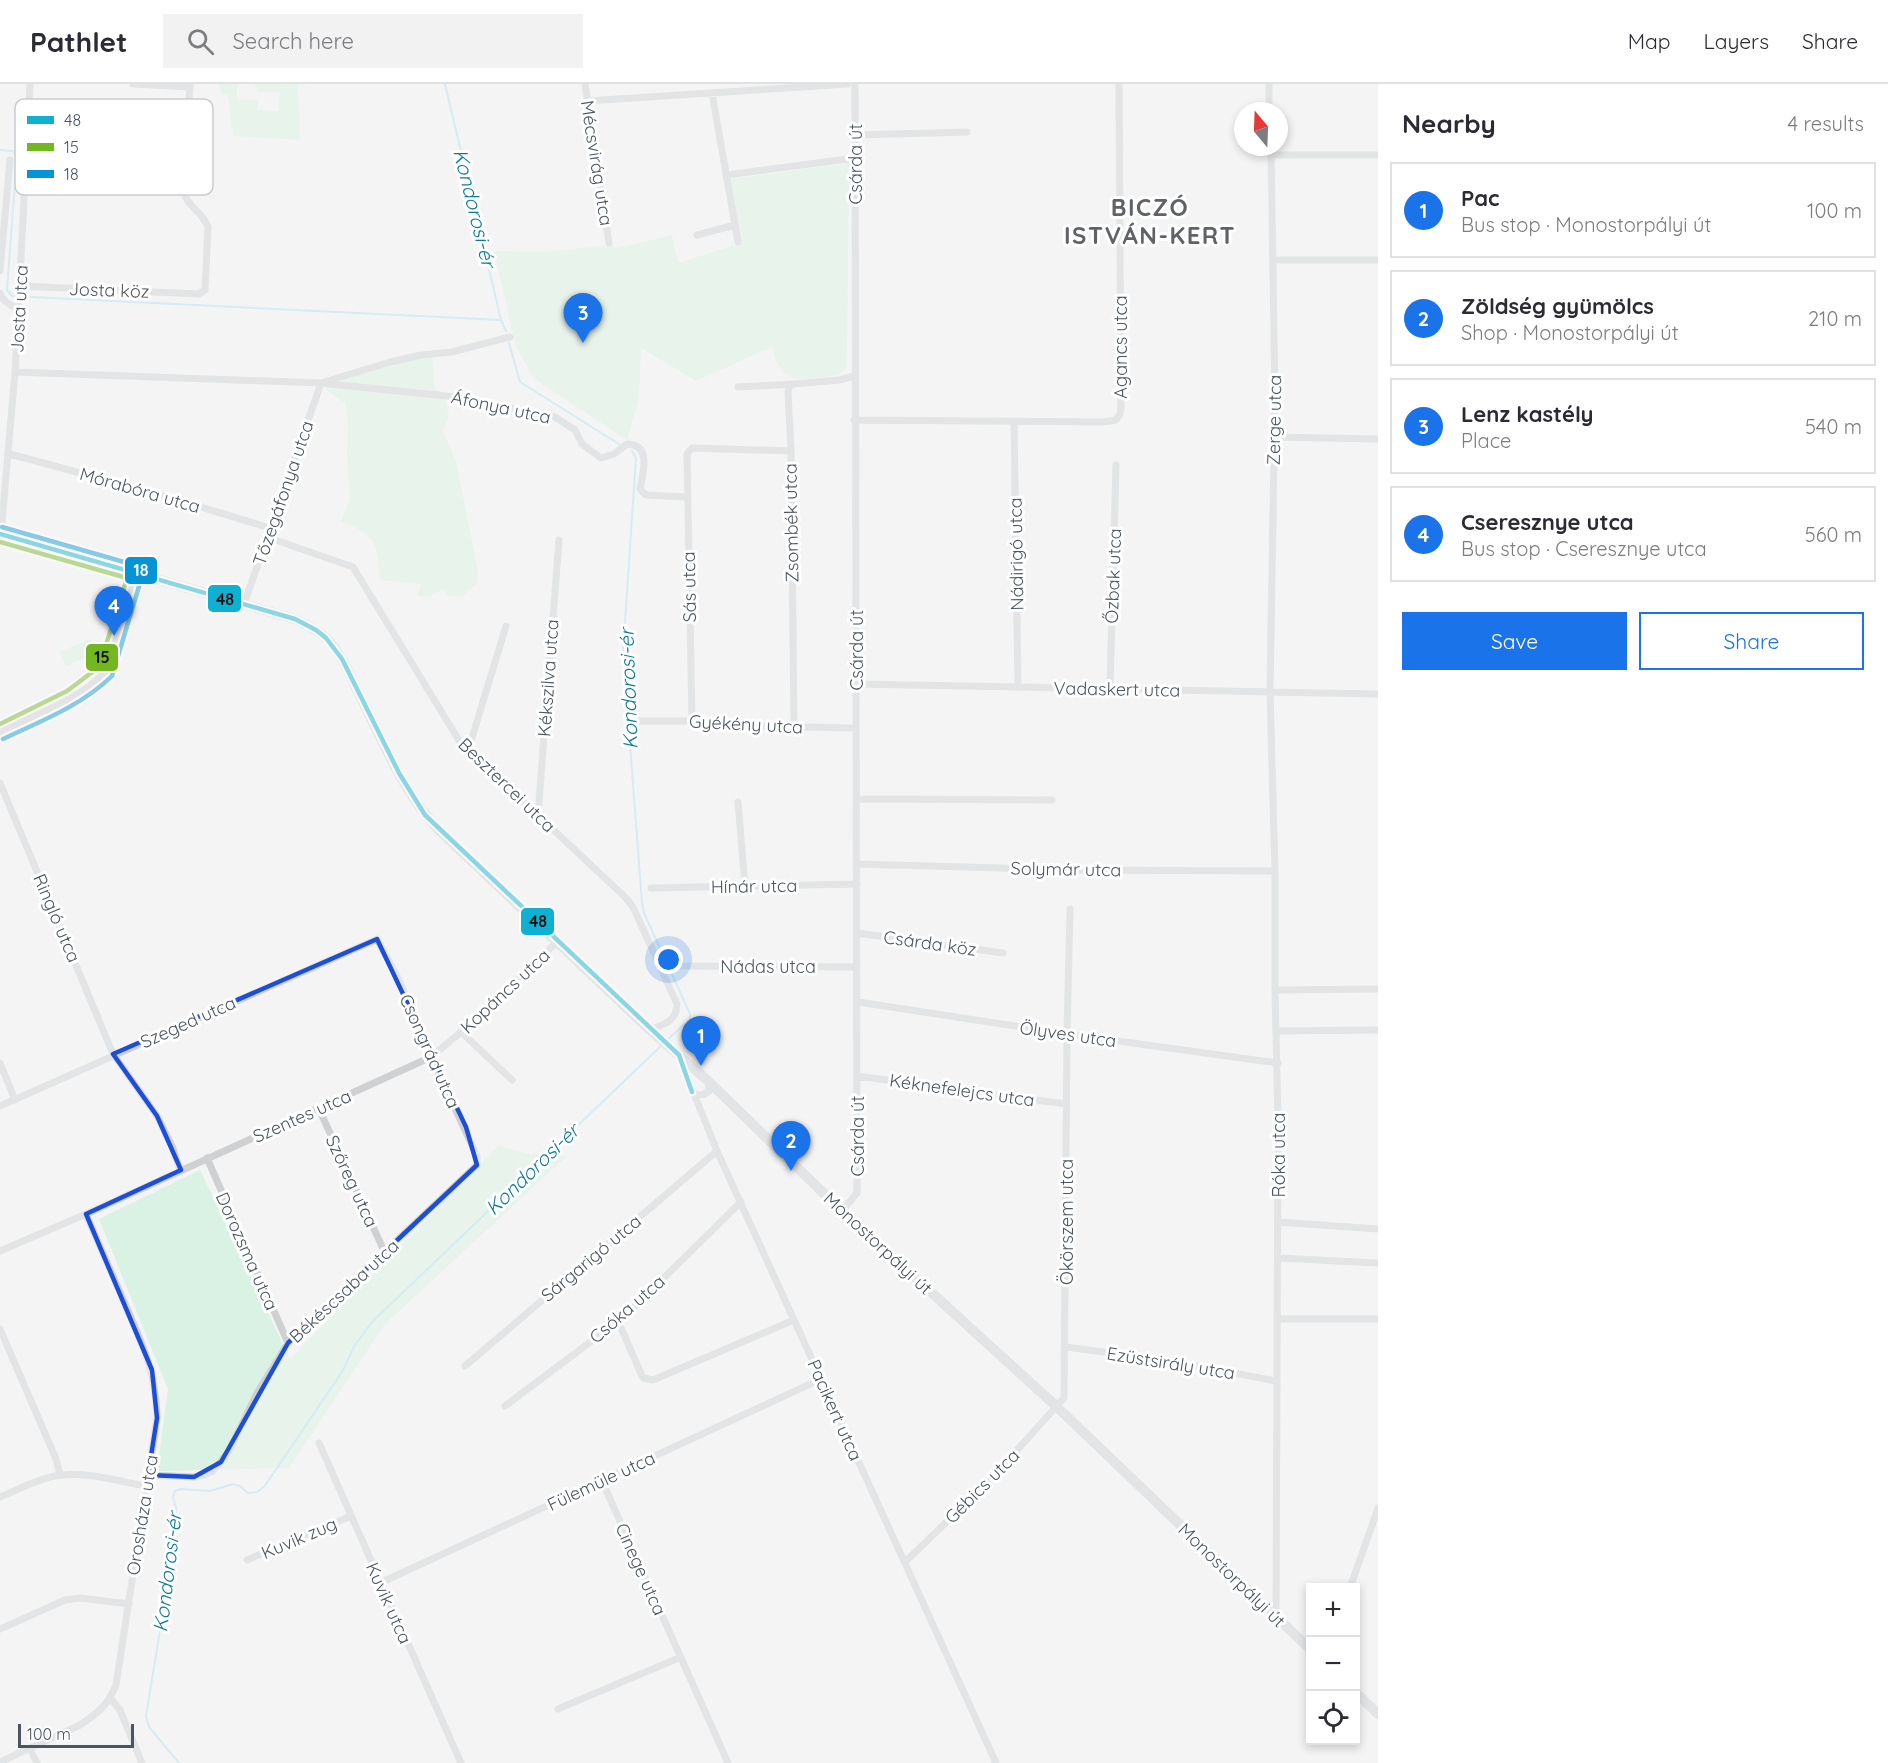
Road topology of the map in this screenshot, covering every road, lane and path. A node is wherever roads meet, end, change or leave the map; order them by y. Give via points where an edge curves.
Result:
1 (30, 84) edge
2 (133, 84) edge
3 (585, 84) edge
4 (848, 84) edge
5 (855, 84) edge
6 (1119, 84) edge
7 (1269, 84) edge
8 (190, 85) edge
9 (712, 93) junction
10 (29, 99) edge
11 (587, 101) junction
12 (1269, 102) edge
13 (967, 132) dead end
14 (855, 135) junction
15 (1288, 152) edge
16 (1378, 155) edge
17 (1271, 156) edge
18 (855, 158) junction
19 (10, 160) dead end
20 (726, 175) junction
21 (25, 195) edge
22 (184, 195) edge
23 (735, 225) junction
24 (698, 234) dead end
25 (738, 242) dead end
26 (609, 243) dead end
27 (1272, 260) junction
28 (1378, 260) edge
29 (0, 271) edge
30 (20, 289) junction
31 (0, 293) edge
32 (19, 310) junction
33 (510, 337) dead end
34 (15, 372) junction
35 (854, 376) junction
36 (321, 383) junction
37 (794, 384) junction
38 (738, 387) dead end
39 (854, 420) junction
40 (1014, 421) junction
41 (1273, 437) junction
42 (1378, 439) edge
43 (790, 451) junction
44 (10, 454) junction
45 (1116, 465) dead end
46 (687, 497) junction
47 (270, 528) junction
48 (1, 534) edge
49 (267, 537) junction
50 (559, 540) dead end
51 (136, 573) junction
52 (244, 604) junction
53 (506, 626) dead end
54 (856, 684) junction
55 (1018, 687) junction
56 (1110, 688) junction
57 (1270, 693) junction
58 (1378, 694) edge
59 (692, 721) junction
60 (636, 722) dead end
61 (794, 726) junction
62 (856, 728) junction
63 (0, 732) edge
64 (468, 751) junction
65 (0, 783) edge
66 (856, 799) junction
67 (1052, 800) dead end
68 (738, 802) dead end
69 (538, 815) junction
70 (857, 864) junction
71 (1275, 871) junction
72 (857, 884) junction
73 (745, 887) junction
74 (651, 888) dead end
75 (1070, 909) dead end
76 (857, 933) junction
77 (377, 939) joint
78 (557, 942) junction
79 (1003, 953) dead end
80 (679, 966) dead end
81 (857, 967) junction
82 (1378, 989) edge
83 (1275, 990) junction
84 (858, 1002) junction
85 (650, 1030) junction
86 (1378, 1030) edge
87 (1276, 1031) junction
88 (461, 1032) junction
89 (1067, 1034) junction
90 (113, 1054) junction
91 (679, 1055) junction
92 (427, 1059) junction
93 (0, 1063) edge
94 (1278, 1063) junction
95 (857, 1076) junction
96 (512, 1080) dead end
97 (707, 1080) junction
98 (692, 1092) junction
99 (15, 1100) junction
100 (1066, 1104) junction
101 (0, 1106) edge
102 (319, 1108) junction
103 (717, 1151) junction
104 (207, 1158) junction
105 (477, 1165) joint
106 (180, 1170) junction
107 (741, 1202) junction
108 (842, 1211) junction
109 (86, 1214) junction
110 (1278, 1222) junction
111 (1378, 1229) edge
112 (0, 1251) edge
113 (385, 1253) junction
114 (1278, 1258) junction
115 (1378, 1263) edge
116 (1277, 1319) junction
117 (1378, 1319) edge
118 (794, 1320) junction
119 (618, 1321) junction
120 (0, 1329) edge
121 (288, 1343) junction
122 (1065, 1347) junction
123 (465, 1366) dead end
124 (821, 1379) junction
125 (1276, 1381) junction
126 (505, 1406) dead end
127 (1057, 1407) junction
128 (319, 1443) dead end
129 (60, 1475) junction
130 (148, 1475) junction
131 (602, 1481) junction
132 (147, 1486) junction
133 (0, 1497) edge
134 (1378, 1508) edge
135 (351, 1516) junction
136 (247, 1560) dead end
137 (904, 1562) junction
138 (380, 1583) junction
139 (1351, 1583) edge
140 (129, 1604) junction
141 (1276, 1617) junction
142 (0, 1629) edge
143 (1306, 1644) edge
144 (681, 1657) junction
145 (1360, 1697) edge
146 (111, 1700) junction
147 (558, 1708) dead end
148 (1378, 1714) edge
149 (30, 1749) junction
150 (0, 1762) edge
151 (37, 1763) edge
152 (142, 1763) edge
153 (461, 1763) edge
154 (728, 1763) edge
155 (996, 1763) edge

1 - 10 street, Josta utca
2 - 8 street
3 - 11 street, Mécsvirág utca
4 - 9 street
5 - 14 street, Csárda út
6 - 40 street, Agancs utca via 1120,414 1109,421
7 - 12 street
9 - 11 street
9 - 20 street
11 - 26 street, Mécsvirág utca
13 - 14 street
14 - 18 street, Csárda út
15 - 16 street
17 - 27 street, Zerge utca
18 - 20 street
18 - 35 street, Csárda út
19 - 29 street
20 - 23 street
21 - 30 street, Josta utca
22 - 30 street, Josta köz via 208,227 205,291 199,294
23 - 24 street
23 - 25 street
27 - 28 street
27 - 41 street, Zerge utca
30 - 32 street, Josta utca
31 - 32 street
32 - 34 street, Josta utca
33 - 36 street, Áfonya utca via 452,352 400,359
34 - 36 street, Áfonya utca
34 - 44 street, Josta utca
35 - 37 street
35 - 39 street, Csárda út
36 - 46 street, Áfonya utca via 456,397 555,417 575,430 582,444 597,456 606,458 627,444 640,448 646,460 640,489 646,495
36 - 47 street, Tőzegáfonya utca
37 - 38 street
37 - 43 street, Zsombék utca via 788,392
39 - 40 street, Agancs utca
39 - 54 street, Csárda út
40 - 55 street, Nádirigó utca
41 - 42 street
41 - 57 street, Zerge utca
43 - 46 street, Sás utca via 692,448 687,454
43 - 61 street, Zsombék utca
44 - 47 street, Mórabóra utca
44 - 48 street, Josta utca
45 - 56 street, Őzbak utca
46 - 59 street, Sás utca
47 - 49 street, Tőzegáfonya utca
48 - 51 street, Monostorpályi út
49 - 52 street, Tőzegáfonya utca
49 - 64 street, Besztercei utca via 353,567 443,717
50 - 69 street, Kékszilva utca
51 - 52 street, Monostorpályi út
51 - 63 street via 101,677 80,692
52 - 78 street, Monostorpályi út via 295,619 326,638 342,659 399,773 425,815
53 - 64 street
54 - 55 street, Vadaskert utca
54 - 62 street, Csárda út
55 - 56 street, Vadaskert utca
56 - 57 street, Vadaskert utca
57 - 58 street, Vadaskert utca
57 - 71 street, Róka utca
59 - 60 street, Gyékény utca
59 - 61 street, Gyékény utca
61 - 62 street, Gyékény utca
62 - 66 street, Csárda út
64 - 69 street, Besztercei utca
65 - 90 street, Ringló utca
66 - 67 street
66 - 70 street, Csárda út
68 - 73 street
69 - 85 street, Besztercei utca via 633,907 677,1004 674,1017
70 - 71 street, Solymár utca
70 - 72 street, Csárda út
71 - 83 street, Róka utca
72 - 73 street, Hínár utca
72 - 76 street, Csárda út
73 - 74 street, Hínár utca
75 - 89 street, Ökörszem utca
76 - 79 street, Csárda köz
76 - 81 street, Csárda út
77 - 90 street, Szeged utca
77 - 92 street, Csongrád utca via 422,1031
78 - 85 street, Monostorpályi út
78 - 88 street, Kopáncs utca
80 - 81 street, Nádas utca
81 - 84 street, Csárda út
82 - 83 street
83 - 87 street, Róka utca
84 - 89 street, Ölyves utca
84 - 95 street, Csárda út
85 - 91 street, Monostorpályi út
86 - 87 street
87 - 94 street, Róka utca
88 - 92 street, Kopáncs utca
88 - 96 street
89 - 94 street, Ölyves utca
89 - 100 street, Ökörszem utca
90 - 99 street, Szeged utca
90 - 106 street via 157,1116
91 - 97 street, Monostorpályi út
91 - 98 street, Pacikert utca
92 - 102 street, Szentes utca
92 - 105 street, Csongrád utca via 466,1128
93 - 99 street
94 - 110 street, Róka utca
95 - 100 street, Kéknefelejcs utca
95 - 108 street, Csárda út via 857,1193
97 - 98 street via 710,1087 705,1094
97 - 108 street, Monostorpályi út
98 - 103 street, Pacikert utca
99 - 101 street, Szeged utca
100 - 122 street, Ökörszem utca
102 - 104 street, Szentes utca
102 - 113 street, Szőreg utca
103 - 107 street, Pacikert utca
103 - 123 street, Sárgarigó utca
104 - 106 street, Szentes utca
104 - 121 street, Dorozsma utca
105 - 113 street, Békéscsaba utca
106 - 109 street, Szentes utca
107 - 118 street, Pacikert utca
107 - 119 street, Csóka utca
108 - 127 street, Monostorpályi út
109 - 112 street, Szentes utca
109 - 130 street, Orosháza utca via 152,1370 157,1418
110 - 111 street
110 - 114 street, Róka utca
113 - 121 street, Békéscsaba utca
114 - 115 street
114 - 116 street, Róka utca
116 - 117 street
116 - 125 street, Róka utca
118 - 119 street via 653,1380 643,1378
118 - 124 street, Pacikert utca
119 - 126 street, Csóka utca
120 - 129 street
121 - 130 street, Békéscsaba utca via 257,1393 229,1451 213,1471 194,1478
122 - 125 street, Ezüstsirály utca via 1171,1361
122 - 127 street, Ökörszem utca via 1064,1398
124 - 131 street, Fülemüle utca
124 - 137 street, Pacikert utca
125 - 141 street, Róka utca
127 - 137 street, Gébics utca via 990,1480
127 - 141 street, Monostorpályi út
128 - 135 street, Kuvik utca
129 - 132 street
129 - 133 street
130 - 132 street, Orosháza utca
131 - 138 street, Fülemüle utca
131 - 144 street, Cinege utca
132 - 140 street, Orosháza utca
134 - 139 street
135 - 136 street, Kuvik zug
135 - 138 street, Kuvik utca
137 - 155 street, Pacikert utca
138 - 153 street, Kuvik utca
140 - 142 street via 65,1600
140 - 146 street, Orosháza utca
141 - 143 street, Monostorpályi út
144 - 147 street
144 - 154 street, Cinege utca
145 - 148 street
146 - 149 street via 80,1725
146 - 152 street via 120,1710
149 - 150 street
149 - 151 street

